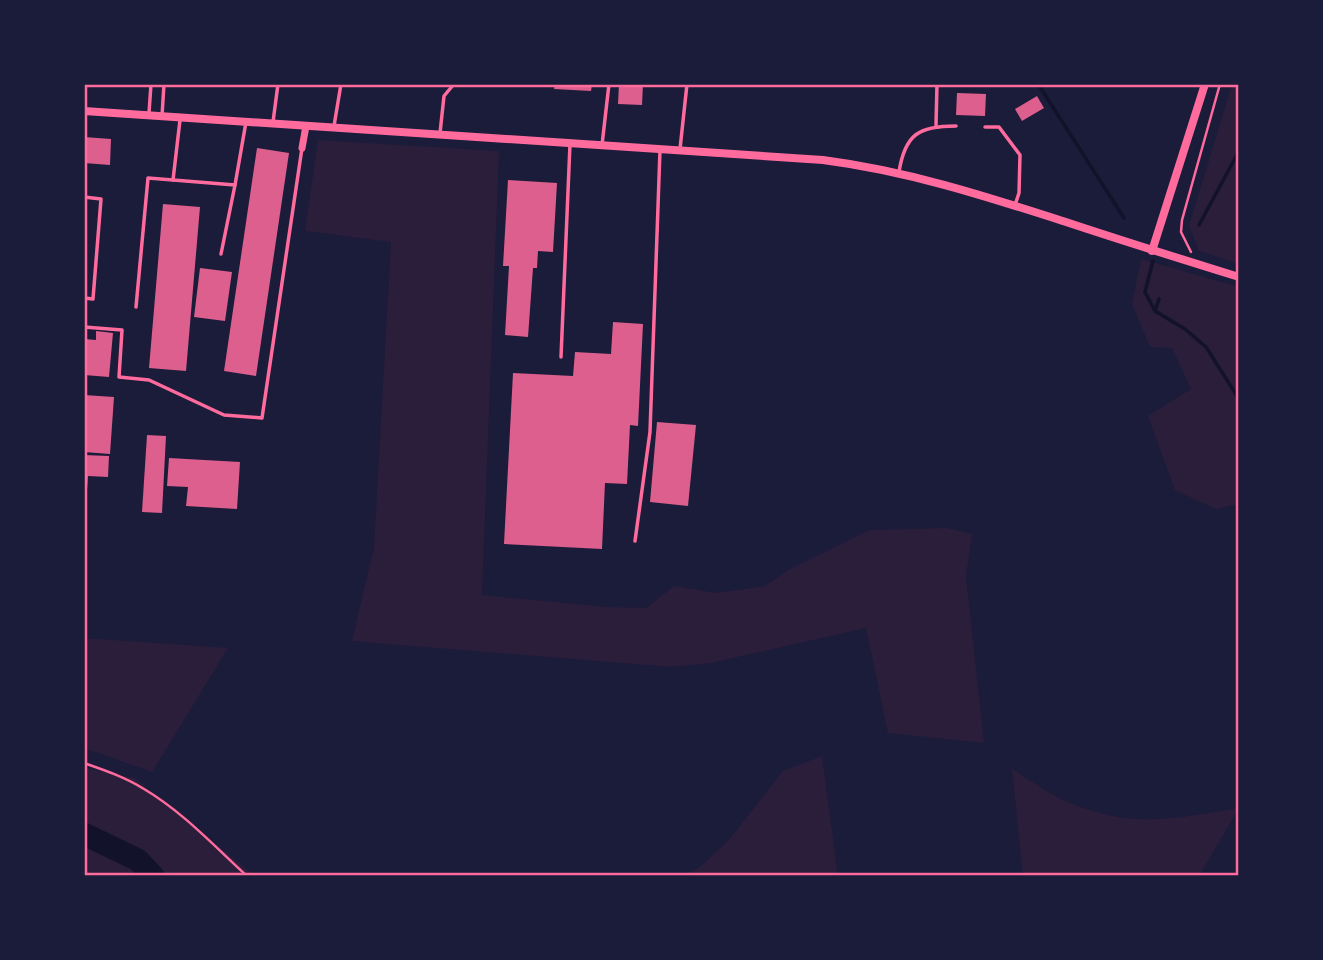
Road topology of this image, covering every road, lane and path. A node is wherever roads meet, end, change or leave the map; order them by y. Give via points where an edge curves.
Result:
1 (151, 84) edge
2 (164, 84) edge
3 (278, 84) edge
4 (341, 84) edge
5 (454, 84) edge
6 (609, 84) edge
7 (687, 84) edge
8 (937, 84) edge
9 (1205, 84) edge
10 (1220, 84) edge
11 (84, 111) edge
12 (148, 115) junction
13 (162, 117) junction
14 (180, 118) junction
15 (246, 122) junction
16 (273, 124) junction
17 (936, 125) junction
18 (306, 126) junction
19 (956, 127) dead end
20 (985, 127) dead end
21 (334, 128) junction
22 (439, 135) junction
23 (570, 144) junction
24 (602, 146) junction
25 (302, 148) joint
26 (660, 150) junction
27 (680, 151) junction
28 (899, 172) junction
29 (173, 180) junction
30 (235, 185) junction
31 (84, 197) edge
32 (1015, 205) junction
33 (1152, 251) junction
34 (1191, 252) dead end
35 (221, 254) dead end
36 (1239, 277) edge
37 (84, 298) edge
38 (136, 307) dead end
39 (84, 327) edge
40 (561, 357) dead end
41 (635, 541) dead end
42 (84, 763) edge
43 (247, 876) edge

1 - 12 lane
2 - 13 lane
3 - 16 lane
4 - 21 lane
5 - 22 lane via 444,96
6 - 24 lane
7 - 27 lane
8 - 17 lane
9 - 33 street
10 - 34 path via 1182,220 1181,232
11 - 12 street
12 - 13 street
13 - 14 street
14 - 15 street
14 - 29 lane
15 - 16 street
15 - 30 lane
16 - 18 street
17 - 19 lane
17 - 28 lane via 904,148
18 - 21 street
18 - 25 street
20 - 32 lane via 999,127 1020,155
21 - 22 street
22 - 23 street
23 - 24 street
23 - 40 lane
24 - 26 street
25 - 39 lane via 262,418 224,415 149,380 119,377 122,330
26 - 27 street
26 - 41 lane via 650,432
27 - 28 street via 823,160
28 - 32 street
29 - 30 lane
29 - 38 lane via 148,178
30 - 35 lane
31 - 37 lane via 101,198 93,299
32 - 33 street
33 - 36 street
42 - 43 path via 163,801

